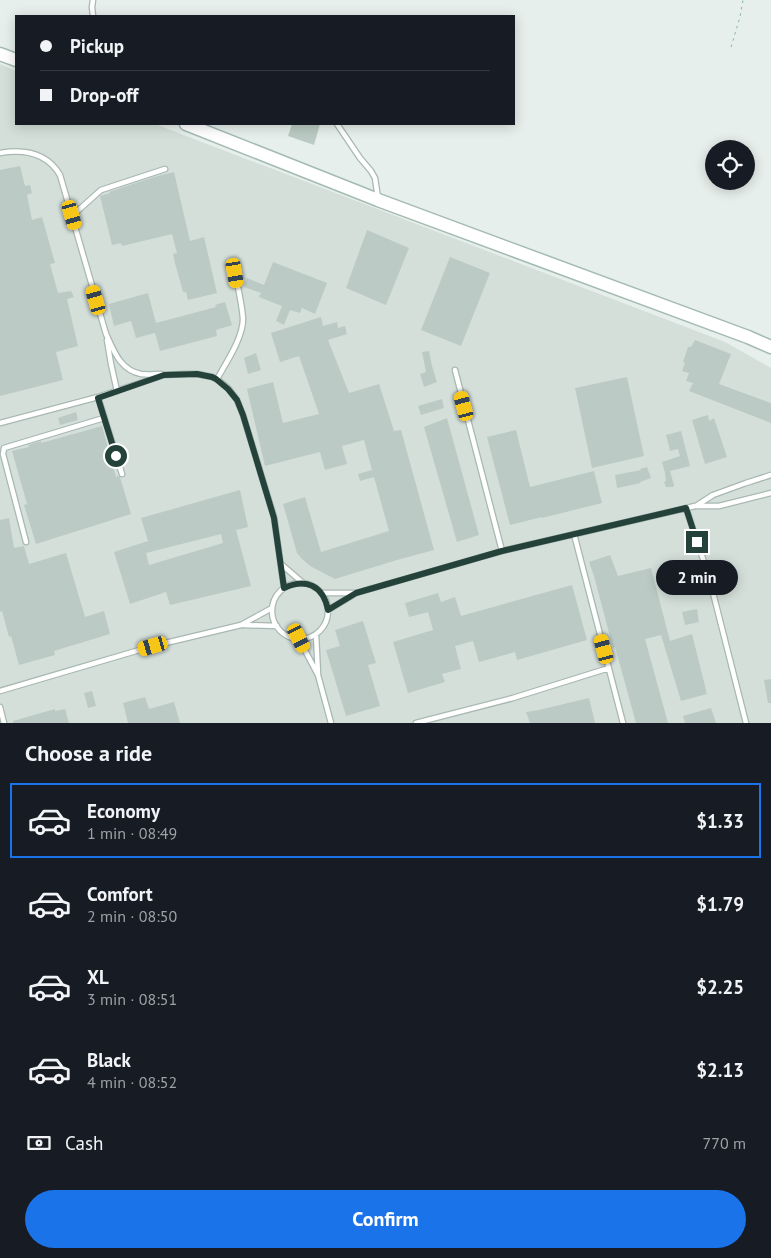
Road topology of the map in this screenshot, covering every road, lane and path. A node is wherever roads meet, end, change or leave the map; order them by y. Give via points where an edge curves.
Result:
1 (93, 0) edge
2 (743, 0) edge
3 (92, 15) edge
4 (731, 47) dead end
5 (0, 54) edge
6 (15, 60) edge
7 (189, 125) edge
8 (338, 125) edge
9 (0, 153) edge
10 (164, 169) dead end
11 (378, 200) junction
12 (72, 215) junction
13 (235, 273) dead end
14 (106, 334) junction
15 (771, 347) edge
16 (455, 370) dead end
17 (164, 375) junction
18 (216, 379) junction
19 (117, 390) junction
20 (98, 398) junction
21 (104, 418) junction
22 (0, 423) edge
23 (122, 474) dead end
24 (771, 475) edge
25 (771, 493) edge
26 (695, 506) junction
27 (686, 508) junction
28 (574, 534) junction
29 (26, 542) dead end
30 (502, 551) junction
31 (281, 564) junction
32 (303, 583) junction
33 (284, 588) junction
34 (322, 593) junction
35 (356, 593) junction
36 (272, 608) junction
37 (328, 610) junction
38 (241, 625) junction
39 (277, 626) junction
40 (316, 634) junction
41 (299, 638) junction
42 (609, 668) junction
43 (318, 675) junction
44 (0, 691) edge
45 (0, 707) edge
46 (4, 723) edge
47 (331, 723) edge
48 (416, 723) edge
49 (623, 723) edge
50 (746, 723) edge

1 - 3 lane
2 - 4 path
5 - 6 main road
7 - 11 main road
8 - 11 lane via 375,178
9 - 12 lane via 32,153 56,167
10 - 12 lane via 101,190
11 - 15 main road
12 - 14 lane
13 - 18 lane via 243,320 233,349
14 - 17 lane via 122,364 130,370 140,374
14 - 19 lane
16 - 30 lane
17 - 18 lane via 197,374
17 - 19 lane
18 - 31 lane via 237,400 243,415 274,518
19 - 20 lane
20 - 21 lane
20 - 22 lane
21 - 23 lane
21 - 29 lane via 4,448
24 - 26 lane via 712,495
25 - 26 lane via 727,504
26 - 27 lane
27 - 28 lane
27 - 50 lane via 708,577
28 - 30 lane
28 - 42 lane
30 - 35 lane
31 - 32 lane
31 - 33 lane
32 - 33 lane
32 - 34 lane
33 - 36 lane via 278,593
34 - 35 lane
34 - 37 lane
35 - 37 lane
36 - 38 lane
36 - 39 lane
37 - 40 lane
38 - 39 lane
38 - 44 lane via 153,646
39 - 41 lane via 290,637
40 - 41 lane
40 - 43 lane
41 - 43 lane
42 - 48 lane via 513,698
42 - 49 lane
43 - 47 lane
45 - 46 lane

